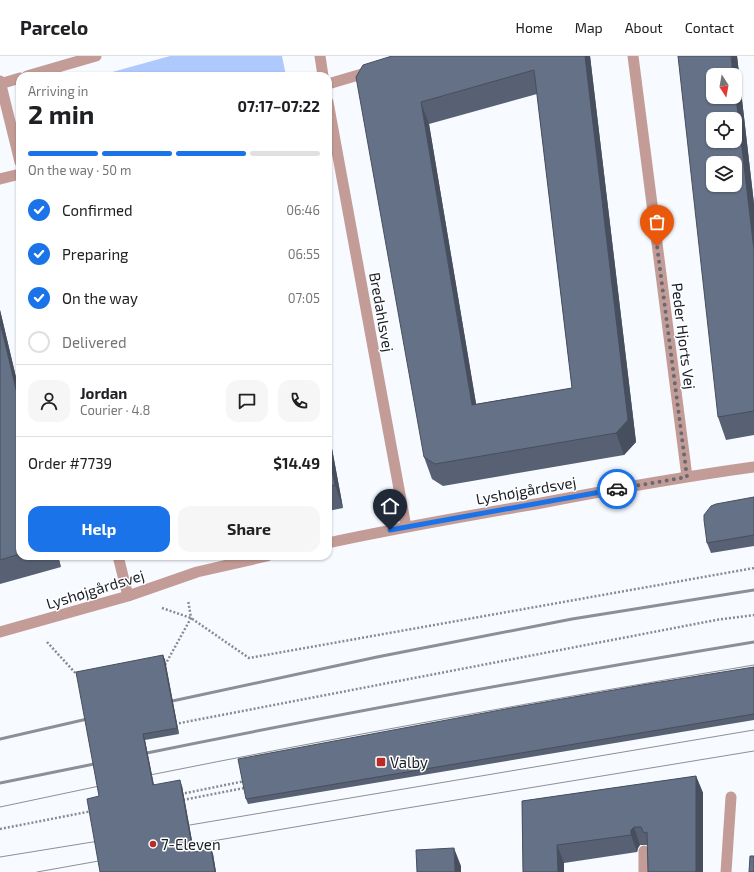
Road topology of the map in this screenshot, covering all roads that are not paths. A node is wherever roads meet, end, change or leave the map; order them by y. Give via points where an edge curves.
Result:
1 (96, 56) edge
2 (320, 56) edge
3 (633, 56) edge
4 (380, 69) edge
5 (41, 72) edge
6 (322, 72) edge
7 (16, 79) edge
8 (0, 83) edge
9 (332, 83) edge
10 (332, 124) edge
11 (16, 146) edge
12 (16, 175) edge
13 (0, 179) edge
14 (754, 467) edge
15 (687, 477) junction
16 (406, 527) junction
17 (332, 542) edge
18 (119, 560) edge
19 (250, 560) edge
20 (128, 596) junction
21 (0, 632) edge
22 (731, 797) dead end
23 (644, 851) edge
24 (644, 872) edge
25 (726, 872) edge

1 - 5 street
2 - 6 street
3 - 15 street, Peder Hjorts Vej
4 - 9 street
7 - 8 street
8 - 11 street
10 - 16 street, Bredahlsvej
12 - 13 street
14 - 15 street, Lyshøjgårdsvej
15 - 16 street, Lyshøjgårdsvej
16 - 17 street, Lyshøjgårdsvej
18 - 20 street
19 - 20 street, Lyshøjgårdsvej via 197,572
20 - 21 street, Lyshøjgårdsvej
22 - 25 street
23 - 24 street

